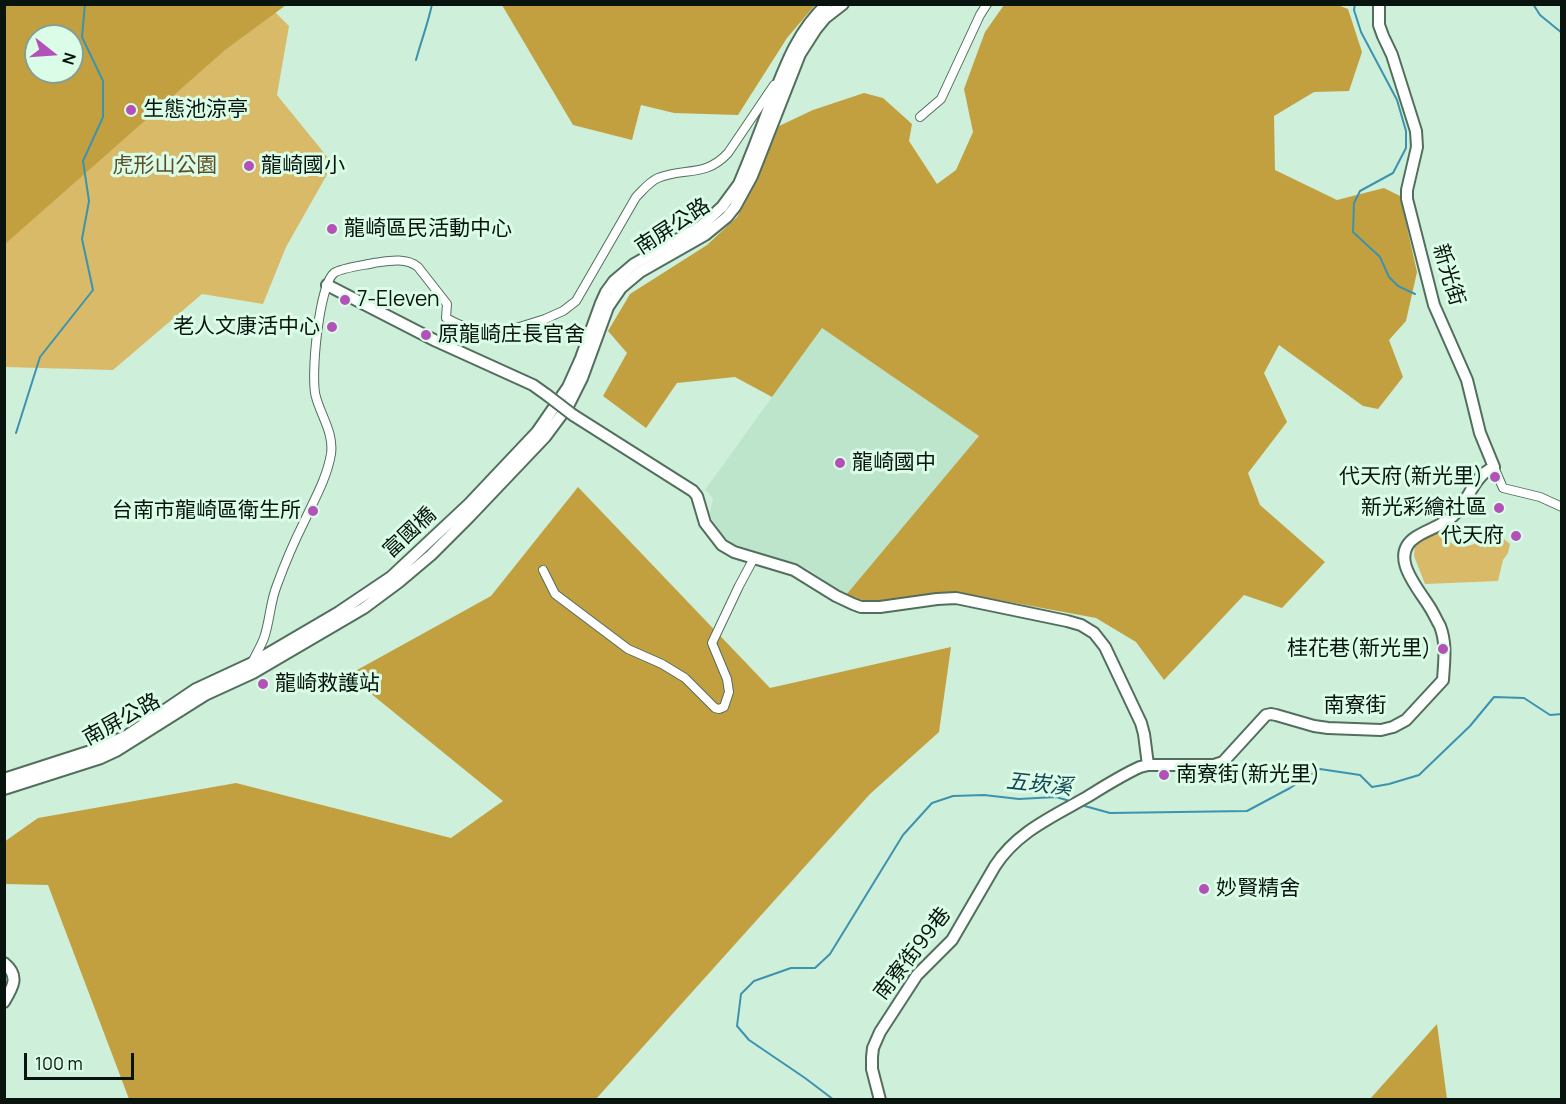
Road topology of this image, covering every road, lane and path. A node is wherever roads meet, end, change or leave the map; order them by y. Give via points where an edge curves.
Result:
1 (827, 4) edge
2 (843, 4) edge
3 (987, 4) edge
4 (1379, 7) edge
5 (800, 54) junction
6 (782, 73) junction
7 (920, 117) dead end
8 (327, 285) junction
9 (551, 421) junction
10 (1494, 467) junction
11 (1562, 507) edge
12 (754, 558) junction
13 (543, 570) dead end
14 (252, 668) junction
15 (1148, 765) junction
16 (4, 779) edge
17 (4, 789) edge
18 (4, 963) edge
19 (4, 1002) edge
20 (880, 1100) edge

1 - 6 street, 南屏公路 via 806,27
2 - 5 street, 南屏公路 via 825,18
3 - 7 street via 941,99
4 - 10 street, 新光街 via 1379,25 1416,131 1407,199 1434,304 1467,380 1480,433
5 - 6 street
5 - 9 street, 南屏公路 via 752,176 735,207 705,235 640,272 621,288 608,307 576,392 568,406
6 - 8 street via 720,161 709,168 659,178 645,187 576,301 545,320 513,329 458,324 446,318 447,304 418,267 404,261 338,271
6 - 9 street, 南屏公路 via 739,184 701,226 634,264 614,281
8 - 12 street, bridge via 436,342 533,385 693,491 705,523 722,546
8 - 14 street via 318,323 313,379 330,435 331,454 322,486 276,588
9 - 14 street, 富國橋 via 391,577
10 - 11 street, 新光街 via 1503,488
10 - 15 street, 南寮街 via 1484,471 1452,518 1417,536 1406,549 1410,578 1440,626 1445,642 1443,680 1406,720 1381,730 1328,728 1271,714 1223,762
12 - 13 street via 712,643 729,692 724,707 719,709 685,678 628,649 555,594
12 - 15 street via 794,570 861,607 956,598 1081,625 1105,647 1141,723
14 - 16 street, 南屏公路 via 206,684 128,735 100,748
14 - 17 street, 南屏公路 via 116,751
15 - 20 street, 南寮街99巷 via 1044,822 1017,839 1002,856 952,940 917,975 880,1032 872,1058
18 - 19 street via 14,975

